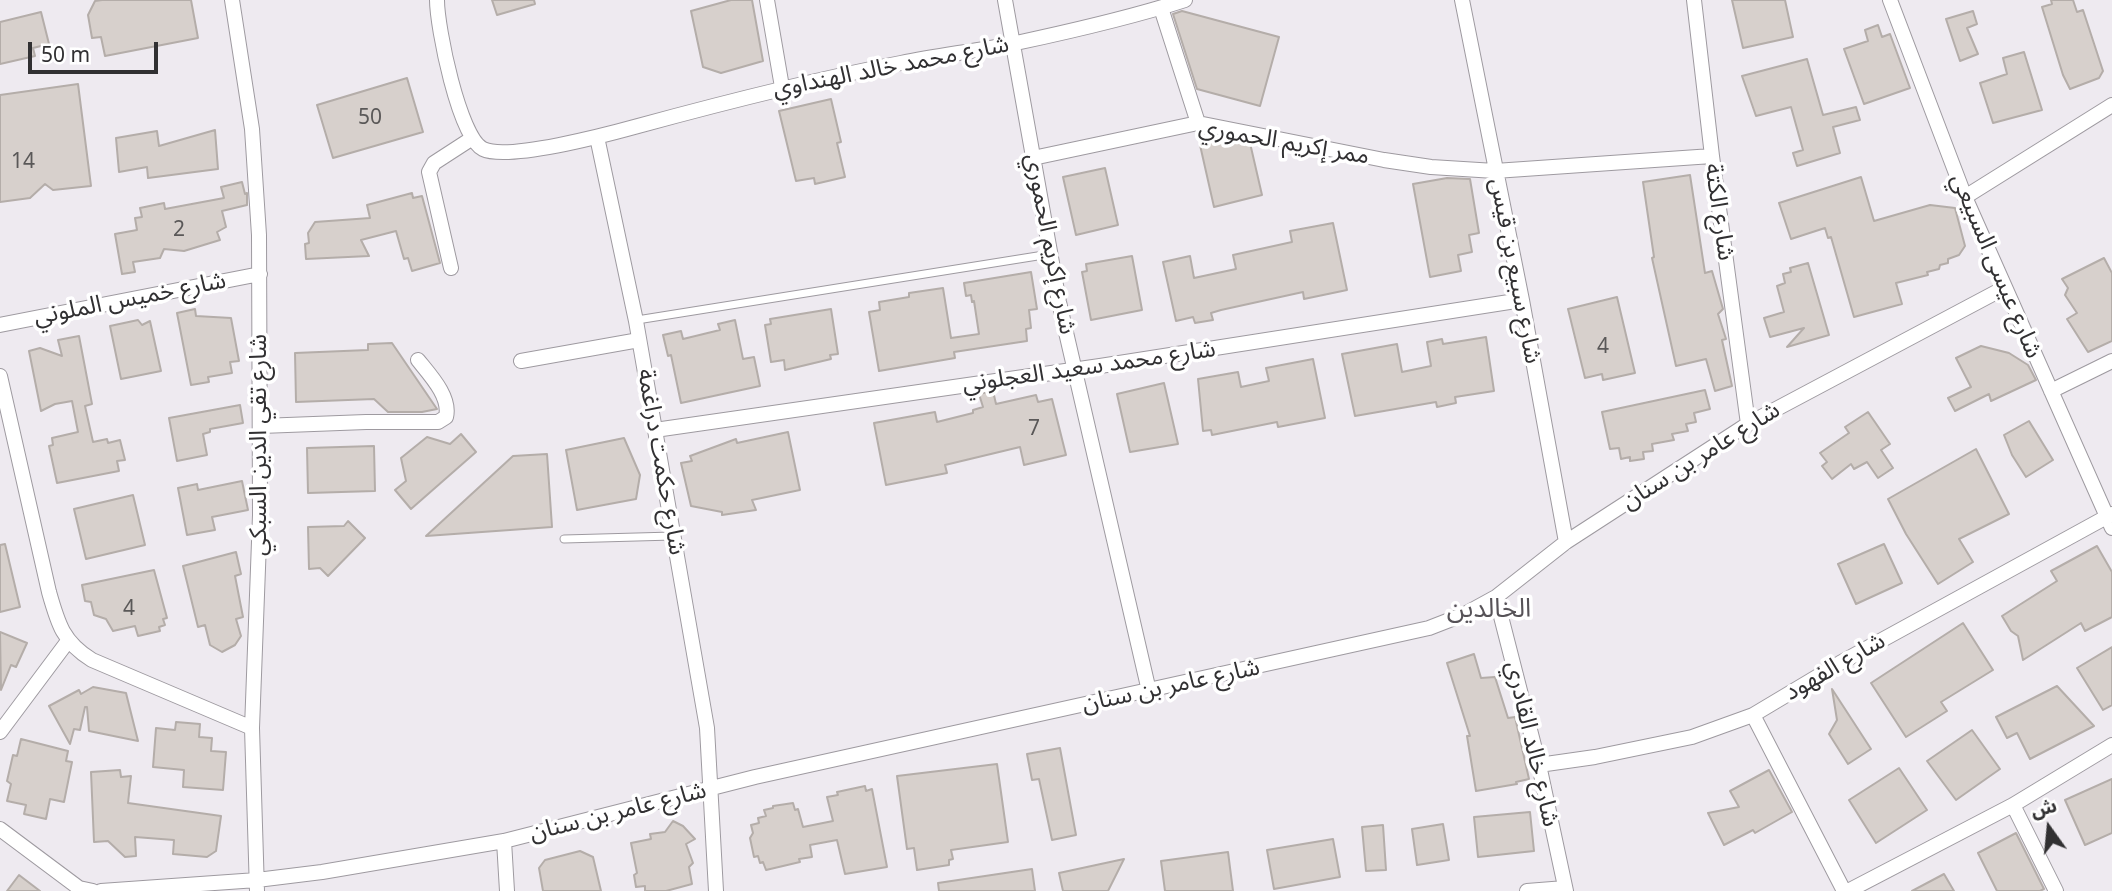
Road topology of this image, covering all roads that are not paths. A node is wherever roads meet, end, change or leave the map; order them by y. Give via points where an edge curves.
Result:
1 (232, 0) edge
2 (437, 0) edge
3 (767, 0) edge
4 (1005, 0) edge
5 (1185, 0) edge
6 (1462, 0) edge
7 (1694, 0) edge
8 (1890, 0) edge
9 (1161, 8) junction
10 (1014, 44) junction
11 (782, 87) junction
12 (2112, 104) edge
13 (1198, 123) junction
14 (597, 137) junction
15 (471, 139) junction
16 (1712, 156) junction
17 (1033, 158) junction
18 (1495, 171) junction
19 (1965, 197) junction
20 (1050, 254) junction
21 (451, 268) dead end
22 (260, 274) junction
23 (2004, 288) junction
24 (1522, 300) junction
25 (636, 321) junction
26 (0, 324) edge
27 (639, 340) junction
28 (418, 360) dead end
29 (521, 361) dead end
30 (2112, 361) edge
31 (1074, 369) junction
32 (0, 376) edge
33 (2051, 391) junction
34 (1748, 424) junction
35 (261, 426) junction
36 (655, 430) junction
37 (2111, 520) edge
38 (674, 536) junction
39 (564, 539) dead end
40 (1566, 542) junction
41 (1496, 597) junction
42 (68, 641) junction
43 (1149, 691) junction
44 (1753, 715) junction
45 (252, 728) junction
46 (0, 732) edge
47 (2112, 745) edge
48 (1539, 765) junction
49 (712, 788) junction
50 (2013, 805) junction
51 (0, 829) edge
52 (504, 841) junction
53 (257, 885) edge
54 (1566, 889) edge
55 (93, 891) edge
56 (101, 891) edge
57 (507, 891) edge
58 (716, 891) edge
59 (1527, 891) edge
60 (1846, 891) edge
61 (2056, 891) edge

1 - 22 street, شارع تقي الدين السبكي via 252,129
2 - 15 street via 448,63
3 - 11 street
4 - 10 street, شارع إكريم الحموري
5 - 9 street, شارع محمد خالد الهنداوي
6 - 18 street, شارع سبيع بن قيس
7 - 16 street, شارع الكتة
8 - 19 street, شارع عيسى السبيعي
9 - 10 street, شارع محمد خالد الهنداوي
9 - 13 street
10 - 11 street, شارع محمد خالد الهنداوي
10 - 17 street, شارع إكريم الحموري
11 - 14 street, شارع محمد خالد الهنداوي
12 - 19 street
13 - 17 street, ممر إكريم الحموري
13 - 18 street, ممر إكريم الحموري via 1384,160
14 - 15 street, شارع محمد خالد الهنداوي via 494,152
14 - 25 street, شارع حكمت دراغمة
15 - 21 street via 434,163 429,173
16 - 18 street, ممر إكريم الحموري
16 - 34 street, شارع الكتة
17 - 20 street, شارع إكريم الحموري
18 - 24 street, شارع سبيع بن قيس
19 - 23 street, شارع عيسى السبيعي
20 - 25 lane
20 - 31 street, شارع إكريم الحموري
22 - 26 street, شارع خميس الملوني
22 - 35 street, شارع تقي الدين السبكي
23 - 33 street, شارع عيسى السبيعي
23 - 34 street, شارع عامر بن سنان
24 - 31 street, شارع محمد سعيد العجلوني
24 - 40 street, شارع سبيع بن قيس
25 - 27 street, شارع حكمت دراغمة
27 - 29 street
27 - 36 street, شارع حكمت دراغمة
28 - 35 street via 440,389 448,410 438,422
30 - 33 street
31 - 36 street, شارع محمد سعيد العجلوني
31 - 43 street, شارع إكريم الحموري
32 - 42 street via 48,592
33 - 37 street, شارع عيسى السبيعي
34 - 40 street, شارع عامر بن سنان
35 - 45 street, شارع تقي الدين السبكي
36 - 38 street, شارع حكمت دراغمة
37 - 44 street, شارع الفهود via 1840,663
38 - 39 lane
38 - 49 street, شارع حكمت دراغمة via 707,728
40 - 41 street, شارع عامر بن سنان
41 - 43 street, شارع عامر بن سنان via 1429,628
41 - 48 street, شارع خالد القادري
42 - 45 street via 92,660
42 - 46 street
43 - 49 street, شارع عامر بن سنان
44 - 48 street, شارع الفهود via 1692,737
44 - 60 street
45 - 53 street, شارع تقي الدين السبكي
47 - 50 street
48 - 54 street, شارع خالد القادري
49 - 52 street, شارع عامر بن سنان
49 - 58 street, شارع حكمت دراغمة
50 - 60 street
50 - 61 street
51 - 55 street via 79,888
52 - 53 street, شارع عامر بن سنان
52 - 57 street
53 - 56 street, شارع عامر بن سنان
54 - 59 street

